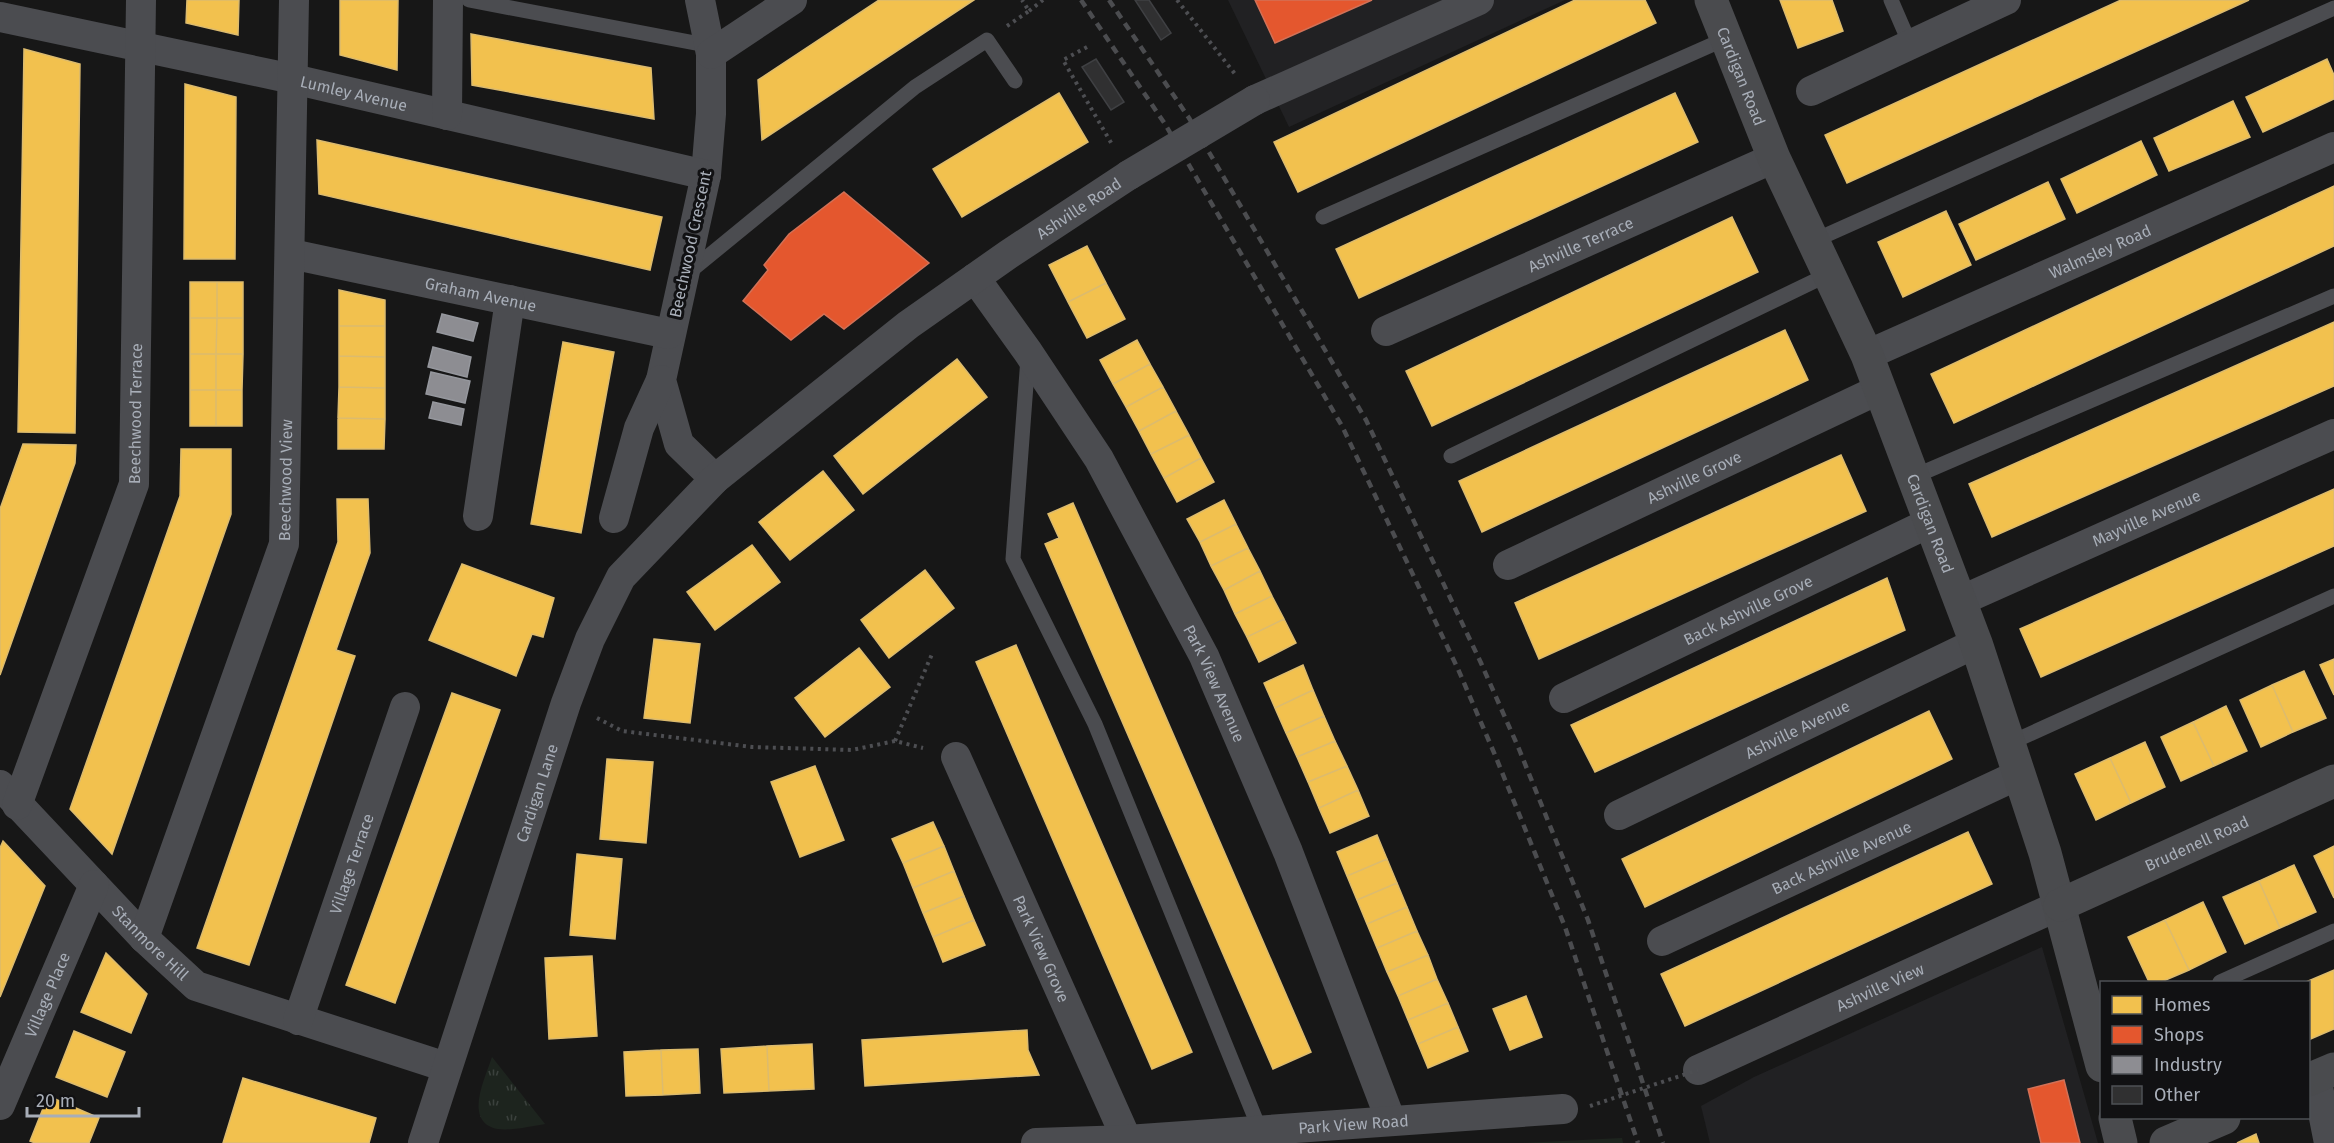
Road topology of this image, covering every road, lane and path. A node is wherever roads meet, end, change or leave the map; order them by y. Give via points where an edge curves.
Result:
1 (141, 0) edge
2 (294, 0) edge
3 (448, 0) edge
4 (469, 0) edge
5 (700, 0) edge
6 (792, 0) edge
7 (1022, 0) edge
8 (1043, 0) edge
9 (1177, 0) edge
10 (1479, 0) edge
11 (1711, 0) edge
12 (1891, 0) edge
13 (2006, 0) edge
14 (2334, 8) edge
15 (1029, 11) junction
16 (0, 17) edge
17 (1725, 39) junction
18 (987, 40) junction
19 (1910, 44) junction
20 (141, 46) junction
21 (1087, 47) dead end
22 (711, 50) junction
23 (293, 79) junction
24 (1015, 81) dead end
25 (1811, 91) dead end
26 (1255, 100) junction
27 (447, 116) junction
28 (1113, 147) dead end
29 (2334, 147) edge
30 (1774, 158) junction
31 (706, 175) junction
32 (1323, 217) dead end
33 (1813, 241) junction
34 (291, 254) junction
35 (1829, 274) junction
36 (685, 275) junction
37 (975, 278) junction
38 (2334, 296) edge
39 (510, 300) junction
40 (1386, 331) dead end
41 (669, 334) junction
42 (1028, 352) junction
43 (1867, 355) junction
44 (661, 380) junction
45 (1880, 388) junction
46 (2334, 434) edge
47 (1451, 456) dead end
48 (1915, 476) junction
49 (716, 479) junction
50 (478, 516) dead end
51 (614, 518) dead end
52 (1931, 522) junction
53 (1508, 565) dead end
54 (2334, 596) edge
55 (1960, 601) junction
56 (1977, 643) junction
57 (932, 654) dead end
58 (1564, 698) dead end
59 (566, 703) junction
60 (405, 707) dead end
61 (895, 741) junction
62 (2010, 742) junction
63 (956, 757) joint
64 (2020, 774) junction
65 (2334, 781) edge
66 (9, 795) edge
67 (1619, 815) dead end
68 (94, 885) junction
69 (2060, 905) junction
70 (2334, 931) edge
71 (144, 938) junction
72 (1662, 941) dead end
73 (2222, 981) edge
74 (298, 1020) junction
75 (2099, 1047) edge
76 (446, 1067) junction
77 (1698, 1070) joint
78 (2320, 1076) edge
79 (0, 1105) edge
80 (1577, 1108) joint
81 (2115, 1119) edge
82 (2222, 1119) edge
83 (1391, 1121) junction
84 (1260, 1130) junction
85 (1127, 1140) junction
86 (423, 1143) edge
87 (1036, 1143) edge
88 (2121, 1143) edge
89 (2166, 1143) edge
90 (2329, 1143) edge

1 - 20 street, Beechwood Terrace
2 - 23 street, Beechwood View
3 - 27 street
4 - 22 lane
5 - 22 street, Beechwood Crescent
6 - 22 street
7 - 15 path
8 - 15 path
9 - 26 path
10 - 26 street, Ashville Road
11 - 17 street, Cardigan Road
12 - 19 lane
13 - 19 street
14 - 33 lane
15 - 18 path
16 - 20 street, Lumley Avenue
17 - 30 street, Cardigan Road
17 - 32 lane
18 - 24 lane
18 - 36 lane via 915,87
19 - 25 street
20 - 23 street, Lumley Avenue
20 - 66 street, Beechwood Terrace via 134,484
21 - 28 path via 1063,60
22 - 31 street, Beechwood Crescent
23 - 27 street, Lumley Avenue
23 - 34 street, Beechwood View
26 - 37 street, Ashville Road, bridge via 1129,175
27 - 31 street, Lumley Avenue
29 - 43 street, Walmsley Road
30 - 33 street, Cardigan Road
30 - 40 street, Ashville Terrace
31 - 36 street, Beechwood Crescent
33 - 35 street, Cardigan Road
34 - 39 street, Graham Avenue
34 - 71 street, Beechwood View via 284,544
35 - 43 street, Cardigan Road
35 - 47 lane
36 - 41 street, Beechwood Crescent
37 - 42 street, Park View Avenue
37 - 49 street, Ashville Road via 872,353
38 - 48 lane
39 - 41 street, Graham Avenue
39 - 50 street
41 - 44 street, Beechwood Crescent
42 - 83 street, Park View Avenue via 1100,459 1204,656 1288,852
42 - 84 lane via 1013,559 1095,724
43 - 45 street, Cardigan Road
44 - 49 street, Beechwood Crescent via 679,444
44 - 51 street, Beechwood Crescent via 639,428
45 - 48 street, Cardigan Road
45 - 53 street, Ashville Grove
46 - 55 street, Mayville Avenue
48 - 52 street, Cardigan Road
49 - 59 street, Cardigan Lane via 621,577 590,639
52 - 55 street, Cardigan Road
52 - 58 street, Back Ashville Grove
54 - 62 lane
55 - 56 street, Cardigan Road
56 - 62 street, Cardigan Road
56 - 67 street, Ashville Avenue
57 - 61 path
59 - 61 path via 622,731 752,747 852,750
59 - 76 street, Cardigan Lane
60 - 74 street, Village Terrace
61 - 63 path
62 - 64 street, Cardigan Road
63 - 85 street, Park View Grove
64 - 69 street, Cardigan Road
64 - 72 street, Back Ashville Avenue
65 - 69 street, Brudenell Road
66 - 68 street, Stanmore Hill
68 - 71 street, Stanmore Hill
68 - 79 street, Village Place
69 - 75 street, Cardigan Road
69 - 77 street, Ashville View
70 - 73 lane
71 - 74 street, Stanmore Hill via 196,986
74 - 76 street, Stanmore Hill
76 - 86 street, Cardigan Lane
77 - 80 path, bridge
78 - 90 street
80 - 83 street, Park View Road
81 - 88 street
82 - 89 street
83 - 84 street, Park View Road
84 - 85 street, Park View Road
85 - 87 street, Park View Road

